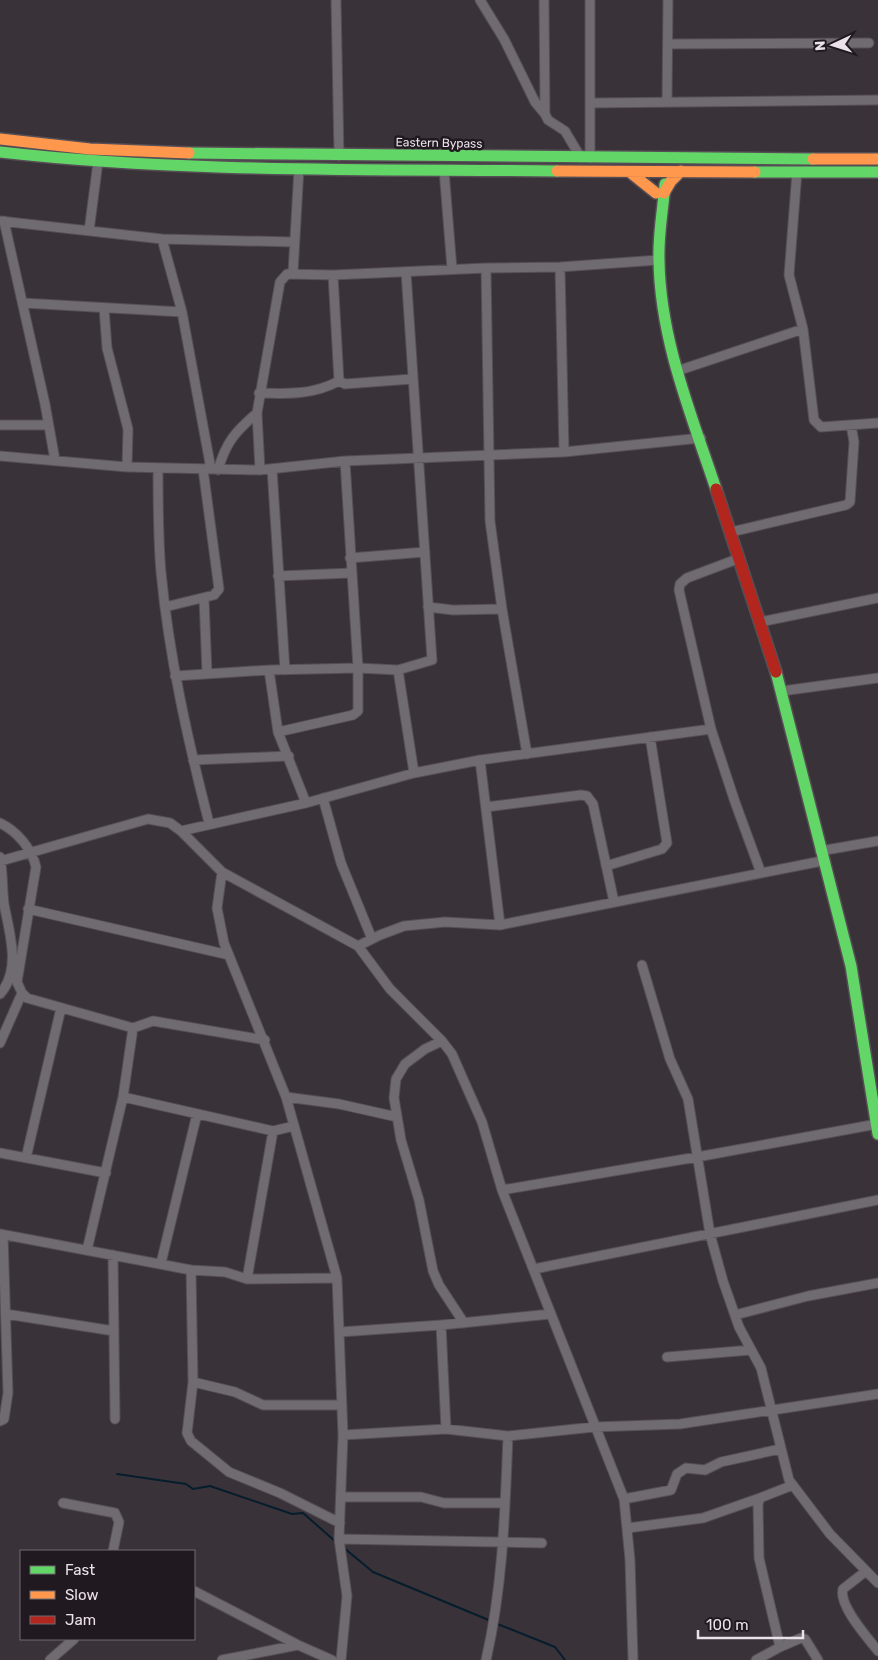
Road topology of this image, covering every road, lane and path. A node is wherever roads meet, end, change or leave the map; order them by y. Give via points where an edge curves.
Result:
1 (336, 0) edge
2 (480, 0) edge
3 (544, 0) edge
4 (590, 0) edge
5 (668, 0) edge
6 (869, 43) dead end
7 (668, 44) junction
8 (878, 100) edge
9 (667, 102) junction
10 (590, 103) junction
11 (546, 114) junction
12 (0, 139) edge
13 (0, 152) edge
14 (339, 156) junction
15 (586, 158) junction
16 (878, 159) edge
17 (98, 162) junction
18 (661, 166) junction
19 (299, 168) junction
20 (444, 170) junction
21 (681, 171) junction
22 (630, 172) junction
23 (797, 172) junction
24 (878, 172) edge
25 (660, 193) junction
26 (2, 221) edge
27 (89, 231) junction
28 (162, 239) junction
29 (294, 242) junction
30 (659, 260) junction
31 (560, 267) junction
32 (486, 268) junction
33 (452, 269) junction
34 (406, 272) junction
35 (293, 273) junction
36 (333, 276) junction
37 (23, 303) junction
38 (104, 308) junction
39 (182, 312) junction
40 (803, 329) junction
41 (677, 371) junction
42 (412, 379) junction
43 (339, 381) junction
44 (259, 393) junction
45 (257, 413) junction
46 (878, 423) edge
47 (48, 424) junction
48 (851, 424) junction
49 (0, 425) edge
50 (701, 438) junction
51 (564, 452) junction
52 (488, 454) junction
53 (0, 456) edge
54 (418, 456) junction
55 (55, 460) junction
56 (345, 461) junction
57 (126, 467) junction
58 (158, 468) junction
59 (211, 469) junction
60 (272, 469) junction
61 (260, 470) junction
62 (731, 532) junction
63 (425, 552) junction
64 (350, 558) junction
65 (740, 558) junction
66 (351, 573) junction
67 (278, 576) junction
68 (204, 598) junction
69 (878, 598) edge
70 (164, 607) junction
71 (428, 607) junction
72 (502, 609) junction
73 (760, 622) junction
74 (358, 668) junction
75 (269, 670) junction
76 (285, 670) junction
77 (398, 670) junction
78 (207, 673) junction
79 (175, 676) junction
80 (878, 678) edge
81 (782, 691) junction
82 (711, 729) junction
83 (278, 732) junction
84 (650, 738) junction
85 (527, 754) junction
86 (289, 756) junction
87 (193, 760) junction
88 (480, 760) junction
89 (414, 773) junction
90 (323, 798) junction
91 (306, 803) junction
92 (486, 807) junction
93 (0, 823) edge
94 (209, 823) junction
95 (181, 831) junction
96 (878, 841) edge
97 (33, 853) junction
98 (821, 856) junction
99 (0, 859) edge
100 (606, 866) junction
101 (222, 872) junction
102 (761, 873) junction
103 (614, 902) junction
104 (28, 909) junction
105 (500, 925) junction
106 (372, 939) junction
107 (358, 946) junction
108 (229, 956) junction
109 (642, 965) dead end
110 (22, 993) junction
111 (0, 994) edge
112 (61, 1008) junction
113 (133, 1028) junction
114 (265, 1040) junction
115 (442, 1041) junction
116 (0, 1043) edge
117 (123, 1097) junction
118 (286, 1097) junction
119 (197, 1114) junction
120 (397, 1117) junction
121 (294, 1126) junction
122 (877, 1129) edge
123 (273, 1131) junction
124 (0, 1153) edge
125 (697, 1157) junction
126 (26, 1158) junction
127 (106, 1173) junction
128 (502, 1190) junction
129 (878, 1200) edge
130 (710, 1234) junction
131 (2, 1235) edge
132 (86, 1250) junction
133 (113, 1255) junction
134 (161, 1263) junction
135 (534, 1269) junction
136 (191, 1270) junction
137 (337, 1278) junction
138 (247, 1279) junction
139 (878, 1283) edge
140 (6, 1314) junction
141 (551, 1314) junction
142 (735, 1315) junction
143 (464, 1323) junction
144 (441, 1325) junction
145 (114, 1331) junction
146 (340, 1332) junction
147 (751, 1350) junction
148 (667, 1356) dead end
149 (193, 1382) junction
150 (878, 1394) edge
151 (342, 1405) junction
152 (772, 1412) junction
153 (114, 1419) dead end
154 (0, 1422) edge
155 (594, 1427) junction
156 (446, 1429) junction
157 (343, 1435) junction
158 (508, 1436) junction
159 (780, 1449) junction
160 (793, 1485) junction
161 (341, 1497) junction
162 (760, 1498) junction
163 (624, 1499) junction
164 (63, 1503) dead end
165 (505, 1503) junction
166 (340, 1523) junction
167 (628, 1528) junction
168 (503, 1542) junction
169 (339, 1543) junction
170 (542, 1543) dead end
171 (113, 1550) edge
172 (866, 1570) junction
173 (878, 1583) edge
174 (195, 1592) edge
175 (73, 1640) edge
176 (298, 1645) junction
177 (780, 1647) junction
178 (878, 1651) edge
179 (268, 1656) edge
180 (322, 1658) edge
181 (50, 1660) edge
182 (222, 1660) edge
183 (332, 1660) edge
184 (341, 1660) edge
185 (486, 1660) edge
186 (633, 1660) edge
187 (756, 1660) edge
188 (818, 1660) edge

1 - 14 street
2 - 11 street via 504,39 535,102
3 - 11 street
4 - 10 street
5 - 7 street
6 - 7 street
7 - 9 street
8 - 9 street
9 - 10 street
10 - 15 street
11 - 15 street via 548,120 565,131
12 - 14 main road, Eastern Bypass via 113,150
13 - 17 main road, Eastern Bypass
14 - 15 main road, Eastern Bypass
15 - 18 main road, Eastern Bypass
16 - 18 main road, Eastern Bypass
17 - 19 main road, Eastern Bypass
17 - 27 street
18 - 21 main road, Eastern Bypass
18 - 22 main road, Eastern Bypass
18 - 25 main road
19 - 20 main road, Eastern Bypass
19 - 29 street
20 - 22 main road, Eastern Bypass
20 - 33 street
21 - 23 main road, Eastern Bypass
21 - 25 main road
22 - 25 main road
23 - 24 main road, Eastern Bypass
23 - 40 street via 789,275
25 - 30 main road
26 - 27 street
26 - 37 street
27 - 28 street
28 - 29 street
28 - 39 street
29 - 35 street
30 - 31 street
30 - 41 main road via 664,319
31 - 32 street
31 - 51 street
32 - 33 street
32 - 52 street
33 - 34 street
34 - 36 street
34 - 42 street
35 - 36 street
35 - 44 street via 282,277 280,282
36 - 43 street
37 - 38 street
37 - 47 street
38 - 39 street
38 - 57 street via 107,348 128,429
39 - 59 street
40 - 41 street
40 - 48 street via 814,420 821,427
41 - 50 main road
42 - 43 street via 345,384
42 - 54 street
43 - 44 street via 301,395
44 - 45 street
45 - 59 street via 228,442
45 - 61 street
46 - 48 street
47 - 49 street
47 - 55 street
48 - 62 street via 854,449 850,502
50 - 51 street
50 - 62 main road
51 - 52 street
52 - 54 street
52 - 72 street via 490,521
53 - 55 street
54 - 56 street
54 - 63 street
55 - 57 street
56 - 60 street
56 - 64 street
57 - 58 street
58 - 59 street
58 - 70 street
59 - 61 street
59 - 68 street via 219,588 217,593
60 - 61 street
60 - 67 street
62 - 65 main road
63 - 64 street
63 - 71 street
64 - 66 street
65 - 73 main road
65 - 82 street via 687,578 680,584
66 - 67 street
66 - 74 street
67 - 76 street
68 - 70 street
68 - 78 street
69 - 73 street
70 - 79 street
71 - 72 street
71 - 77 street via 432,660
72 - 85 street
73 - 81 main road
74 - 76 street
74 - 77 street
74 - 83 street via 356,714
75 - 76 street
75 - 78 street
75 - 83 street
77 - 89 street
78 - 79 street
79 - 87 street
80 - 81 street
81 - 98 main road
82 - 84 street
82 - 102 street
83 - 86 street
84 - 85 street
84 - 100 street via 667,843 662,849
85 - 88 street
86 - 87 street
86 - 91 street
87 - 94 street
88 - 89 street
88 - 92 street
89 - 90 street
90 - 91 street
90 - 106 street via 345,875
91 - 94 street
92 - 100 street via 587,796 593,804
92 - 105 street
93 - 97 street
94 - 95 street
95 - 97 street via 160,820 148,819
95 - 101 street
96 - 98 street
97 - 99 street
97 - 104 street via 36,867
98 - 102 street
98 - 122 main road via 851,966
99 - 111 street via 13,952 6,986
100 - 103 street
101 - 107 street
101 - 108 street via 217,908
102 - 103 street
103 - 105 street
104 - 108 street
104 - 110 street via 17,982
105 - 106 street via 430,922 404,926
106 - 107 street
107 - 115 street via 390,989
108 - 114 street
109 - 125 street via 670,1058 688,1099
110 - 112 street via 27,998
110 - 116 street
112 - 113 street
112 - 126 street
113 - 114 street via 153,1022
113 - 117 street
114 - 118 street
115 - 120 street via 405,1064 393,1088
115 - 128 street via 452,1054 482,1122
117 - 119 street
117 - 127 street
118 - 120 street via 339,1104
118 - 121 street
119 - 123 street
119 - 134 street
120 - 143 street via 419,1200 433,1271 438,1285
121 - 123 street
121 - 137 street
122 - 125 street
123 - 138 street
124 - 126 street
125 - 128 street
125 - 130 street
126 - 127 street
127 - 132 street
128 - 135 street
129 - 130 street
130 - 135 street
130 - 142 street
131 - 132 street
131 - 140 street
132 - 133 street
133 - 134 street
133 - 145 street
134 - 136 street
135 - 141 street
136 - 138 street via 225,1272
136 - 149 street
137 - 138 street
137 - 146 street
139 - 142 street via 808,1296
140 - 145 street
140 - 154 street via 8,1394 4,1419
141 - 143 street
141 - 155 street
142 - 147 street
143 - 144 street
144 - 146 street
144 - 156 street
145 - 153 street
146 - 151 street
147 - 148 street
147 - 152 street via 761,1368
149 - 151 street via 235,1392 263,1405
149 - 166 street via 188,1433 198,1449 229,1472 280,1492
150 - 152 street
151 - 157 street
152 - 155 street via 680,1424
152 - 159 street
155 - 158 street
155 - 163 street
156 - 157 street
156 - 158 street
157 - 161 street
158 - 165 street
159 - 160 street
159 - 163 street via 721,1462 706,1470 686,1468 678,1474 671,1490
160 - 162 street
160 - 172 street via 830,1534
161 - 165 street via 421,1497 444,1503
161 - 166 street
162 - 167 street via 703,1518
162 - 177 street via 759,1558
163 - 167 street
164 - 171 street via 115,1513 119,1522
165 - 168 street
166 - 169 street
167 - 186 street
168 - 169 street
168 - 170 street
168 - 185 street via 495,1619
169 - 184 street via 347,1596
172 - 173 street
172 - 178 street via 843,1589 842,1596 854,1620
174 - 176 street
175 - 181 street
176 - 179 street
176 - 180 street
177 - 187 street
177 - 188 street via 805,1639
179 - 182 street
180 - 183 street

